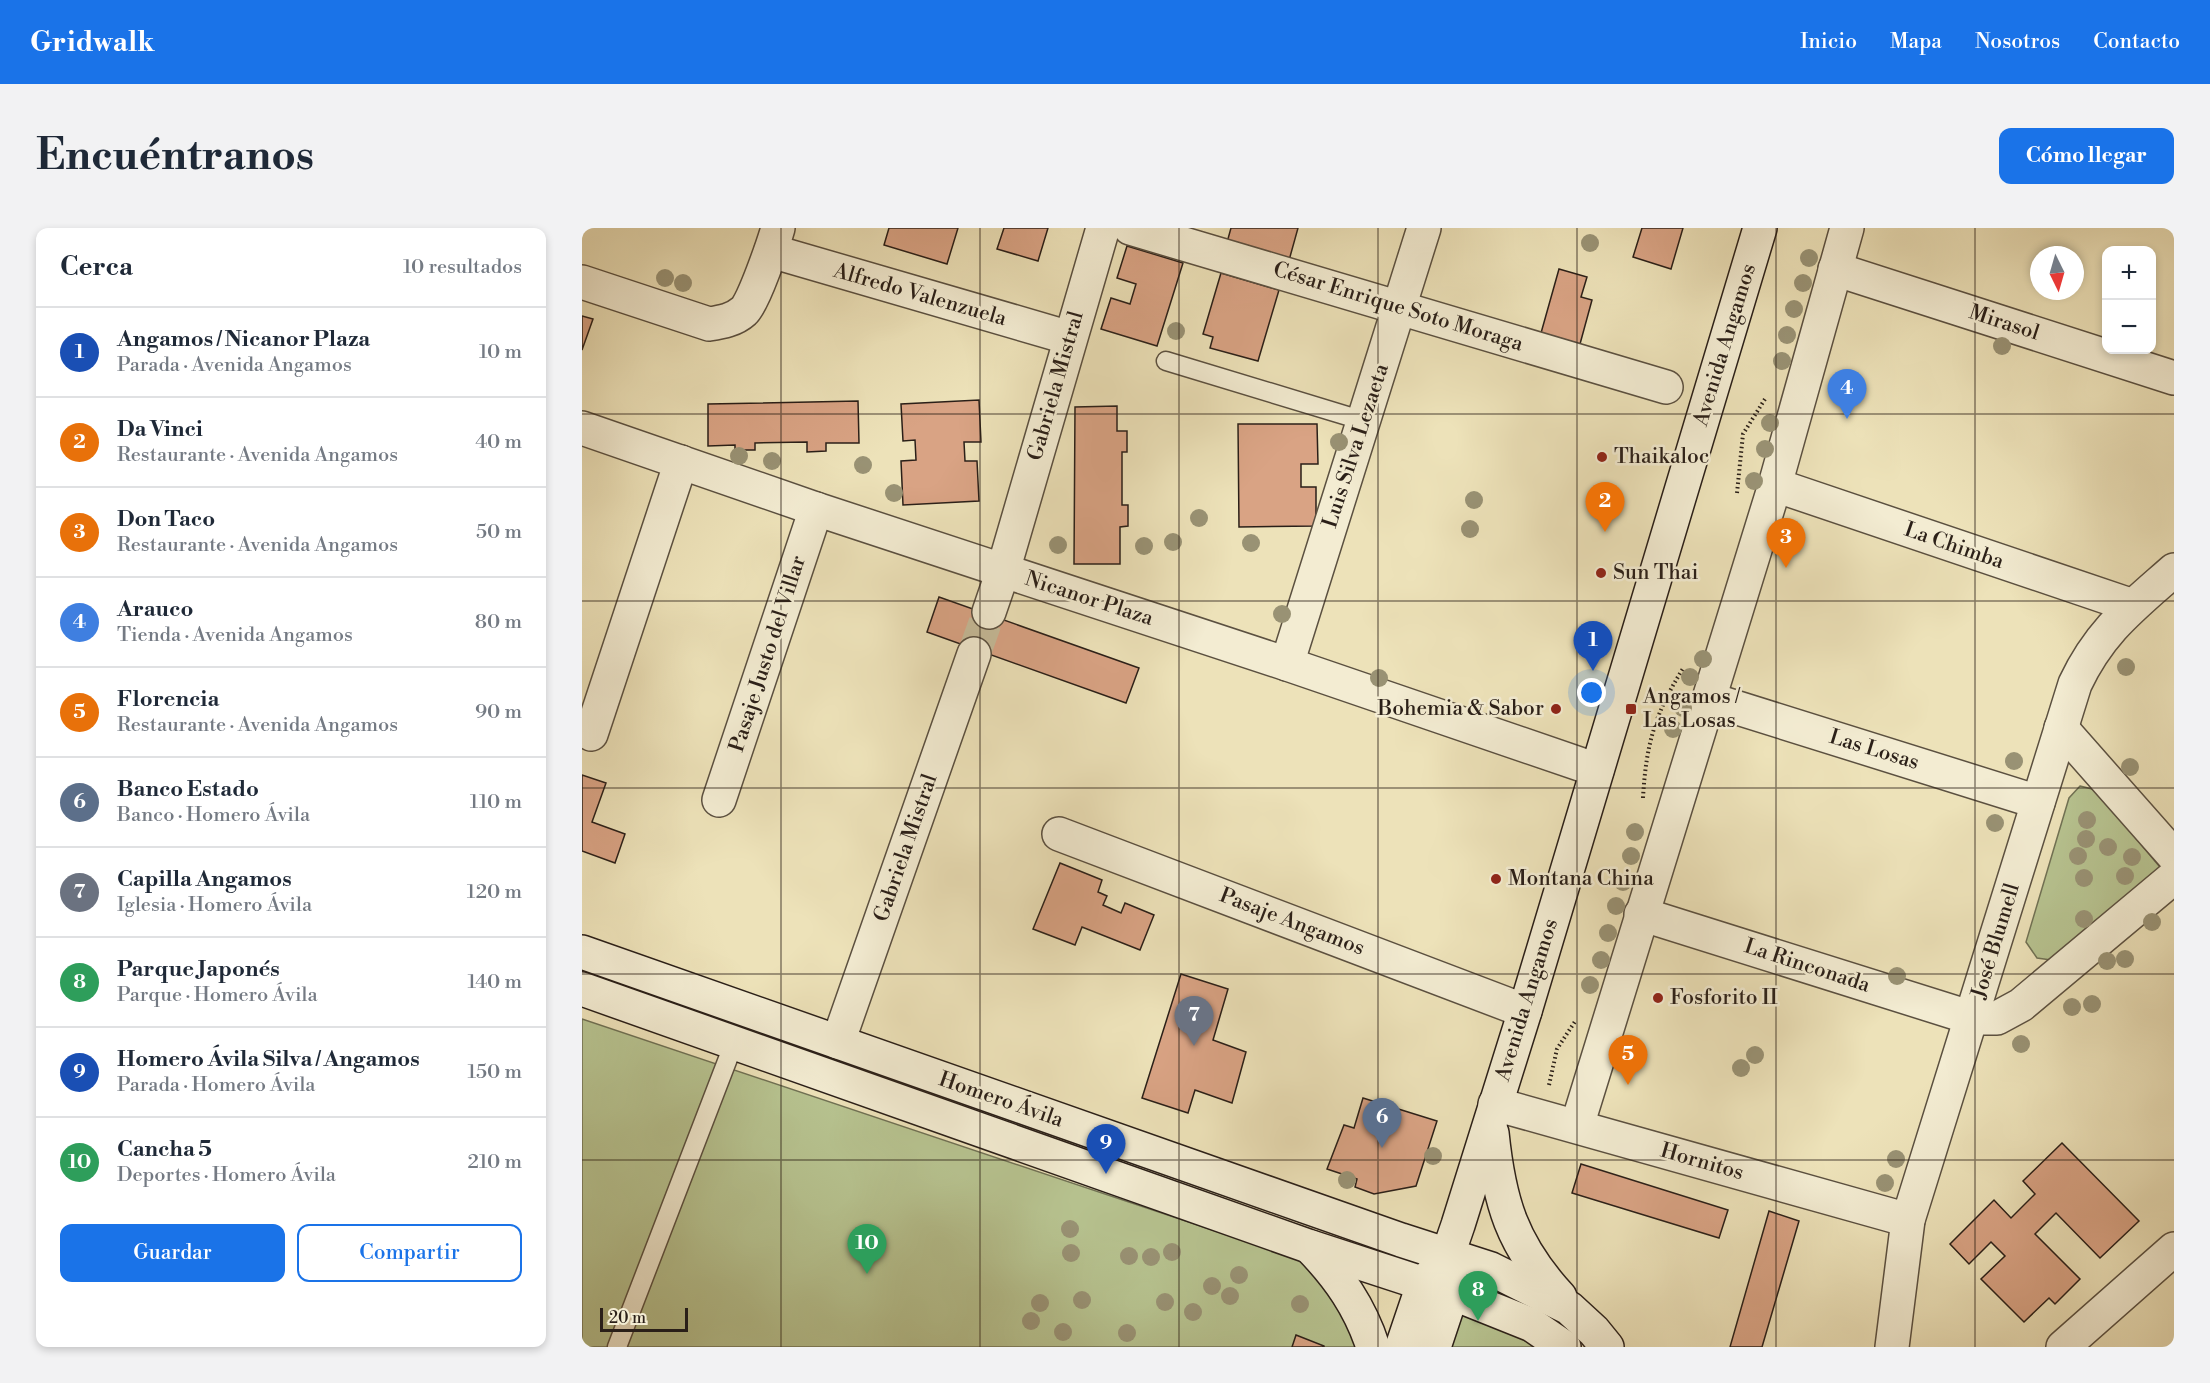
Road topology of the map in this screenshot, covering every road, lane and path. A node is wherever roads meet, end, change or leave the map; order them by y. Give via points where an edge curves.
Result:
1 (1103, 228) edge
2 (1130, 228) edge
3 (1424, 228) edge
4 (1760, 228) edge
5 (1846, 228) edge
6 (774, 239) edge
7 (1835, 269) junction
8 (582, 282) edge
9 (1400, 308) junction
10 (1070, 338) junction
11 (1166, 361) dead end
12 (2174, 378) edge
13 (1666, 387) dead end
14 (1364, 421) junction
15 (582, 428) edge
16 (681, 462) junction
17 (1774, 485) junction
18 (816, 509) junction
19 (2174, 570) edge
20 (1003, 571) junction
21 (2133, 606) junction
22 (989, 612) tunnel mouth
23 (974, 654) tunnel mouth
24 (1287, 664) junction
25 (1709, 699) junction
26 (2061, 728) junction
27 (591, 734) dead end
28 (1597, 770) junction
29 (719, 800) dead end
30 (2038, 802) junction
31 (1059, 834) dead end
32 (2174, 856) edge
33 (2174, 877) edge
34 (1641, 914) junction
35 (582, 952) edge
36 (582, 989) edge
37 (1525, 1011) junction
38 (1972, 1018) junction
39 (838, 1042) junction
40 (734, 1043) junction
41 (1493, 1112) junction
42 (1577, 1126) junction
43 (1908, 1220) junction
44 (1308, 1246) junction
45 (2174, 1249) edge
46 (1448, 1254) junction
47 (1438, 1289) junction
48 (1569, 1308) junction
49 (617, 1347) edge
50 (1373, 1347) edge
51 (1402, 1347) edge
52 (1434, 1347) edge
53 (1564, 1347) edge
54 (1607, 1347) edge
55 (1892, 1347) edge
56 (2062, 1347) edge

1 - 10 street, Gabriela Mistral
2 - 9 street, César Enrique Soto Moraga
3 - 9 street, Luis Silva Lezaeta
4 - 28 street, Avenida Angamos
5 - 7 street
6 - 8 street via 746,310 728,321 709,324
6 - 10 street, Alfredo Valenzuela
7 - 12 street, Mirasol
7 - 17 street
9 - 13 street, César Enrique Soto Moraga
9 - 14 street, Luis Silva Lezaeta
10 - 20 street, Gabriela Mistral
11 - 14 lane
14 - 24 street, Luis Silva Lezaeta
15 - 16 street, Nicanor Plaza
16 - 18 street, Nicanor Plaza
16 - 27 street
17 - 21 street, La Chimba
17 - 25 street
18 - 20 street, Nicanor Plaza
18 - 29 street, Pasaje Justo del Villar
19 - 21 street, José Blumell
20 - 22 street, Gabriela Mistral
20 - 24 street, Nicanor Plaza
21 - 26 street, José Blumell via 2086,661
23 - 39 street, Gabriela Mistral
24 - 28 street, Nicanor Plaza
25 - 30 street, Las Losas
25 - 34 street
26 - 30 street, José Blumell
26 - 32 street
28 - 37 street, Avenida Angamos
30 - 38 street, José Blumell
31 - 37 street, Pasaje Angamos
33 - 38 street via 2021,1005 1997,1018
34 - 38 street, La Rinconada
34 - 42 street
35 - 39 street, Homero Ávila
36 - 40 street, Homero Ávila
37 - 41 street, Avenida Angamos
38 - 43 street, José Blumell
39 - 46 street, Homero Ávila
40 - 44 street, Homero Ávila
40 - 49 lane
41 - 42 street, Hornitos
41 - 46 street, Avenida Angamos
41 - 48 street via 1495,1169 1514,1232 1534,1266
42 - 43 street, Hornitos
43 - 55 street, José Blumell
44 - 47 street, Homero Ávila
44 - 50 street via 1352,1299
45 - 56 street
46 - 47 street, Avenida Angamos
46 - 48 street, Homero Ávila via 1491,1269
47 - 51 street, Avenida Angamos
47 - 52 street, Avenida Angamos
47 - 53 street, Homero Ávila via 1532,1325
48 - 54 street, Homero Ávila

